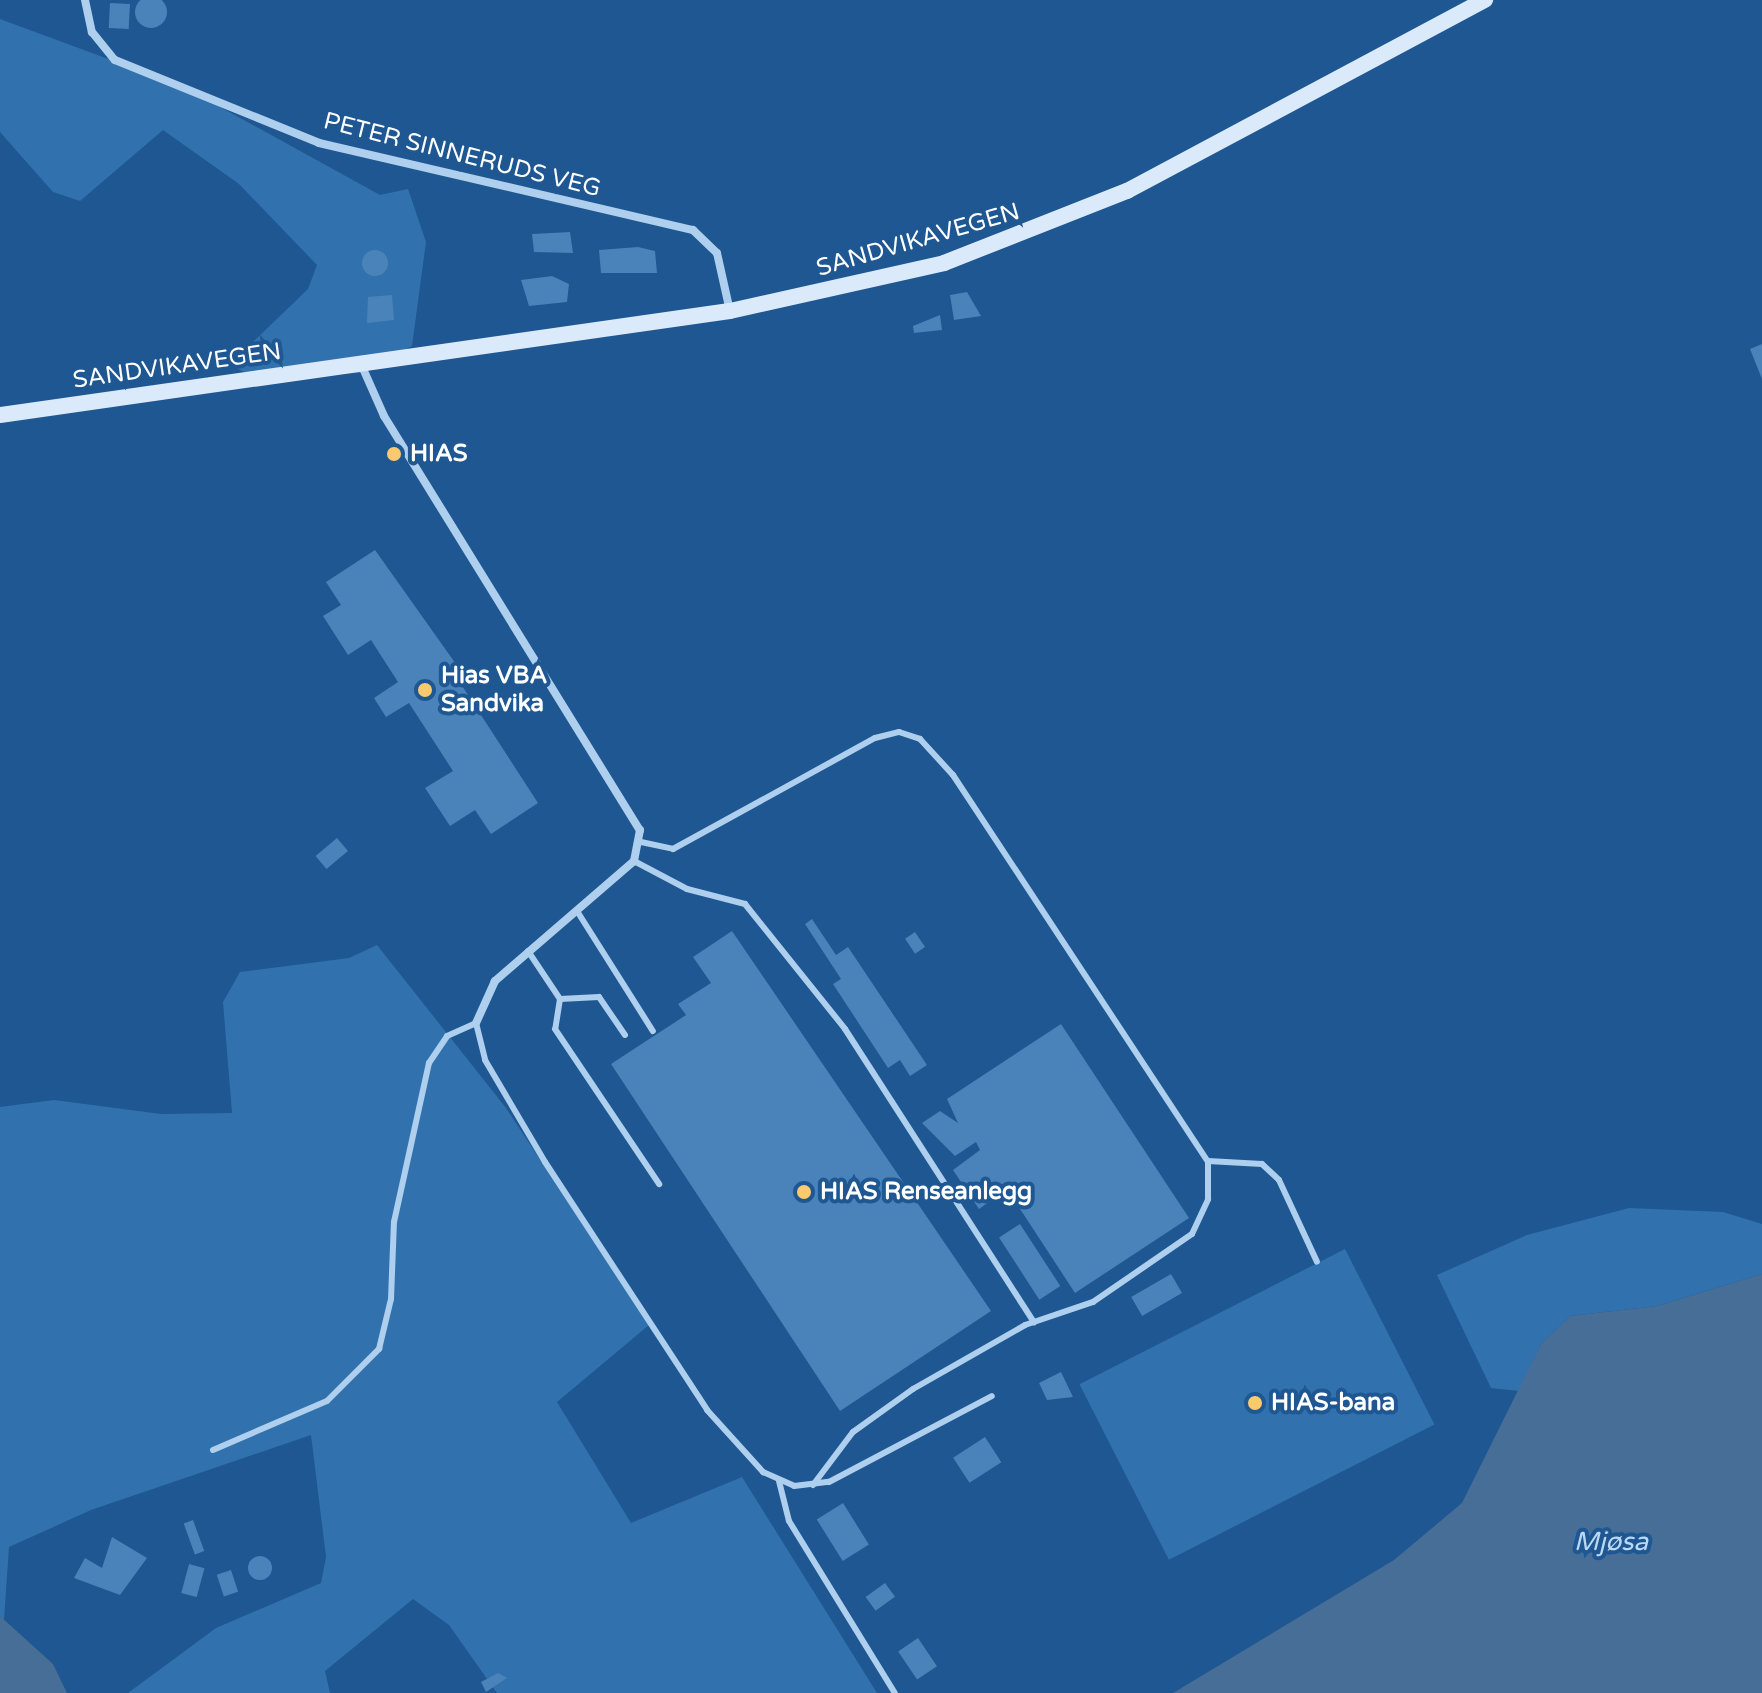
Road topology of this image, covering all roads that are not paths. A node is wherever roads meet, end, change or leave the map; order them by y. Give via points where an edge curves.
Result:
1 (85, 0) edge
2 (1485, 0) edge
3 (730, 311) junction
4 (361, 364) junction
5 (0, 415) edge
6 (641, 842) junction
7 (634, 861) junction
8 (577, 911) junction
9 (528, 951) junction
10 (560, 999) junction
11 (476, 1023) junction
12 (653, 1031) dead end
13 (625, 1035) dead end
14 (1208, 1161) junction
15 (659, 1184) dead end
16 (1317, 1262) dead end
17 (1034, 1322) junction
18 (992, 1396) dead end
19 (213, 1450) dead end
20 (779, 1481) junction
21 (813, 1485) junction
22 (895, 1693) edge

1 - 3 street, PETER SINNERUDS VEG via 92,32 115,60 319,143 693,230 717,253
2 - 3 main road, SANDVIKAVEGEN via 1068,218 944,263
3 - 4 main road, SANDVIKAVEGEN
4 - 5 main road, SANDVIKAVEGEN
4 - 6 street via 384,416 628,801
6 - 7 street
6 - 14 lane via 673,849 875,738 899,732 920,739 953,775
7 - 8 street
7 - 17 lane via 753,914 845,1029
8 - 9 street
8 - 12 lane
9 - 10 lane
9 - 11 street via 487,989
10 - 13 lane via 599,997
10 - 15 lane via 555,1029
11 - 19 lane via 447,1036 429,1063 394,1222 388,1320 373,1360 327,1401
11 - 20 lane via 478,1043 503,1093 707,1410
14 - 16 lane via 1262,1164 1279,1180
14 - 17 lane via 1208,1199 1192,1234 1093,1302
17 - 21 lane via 868,1419
18 - 21 lane via 882,1459
20 - 21 lane
20 - 22 lane via 795,1532

